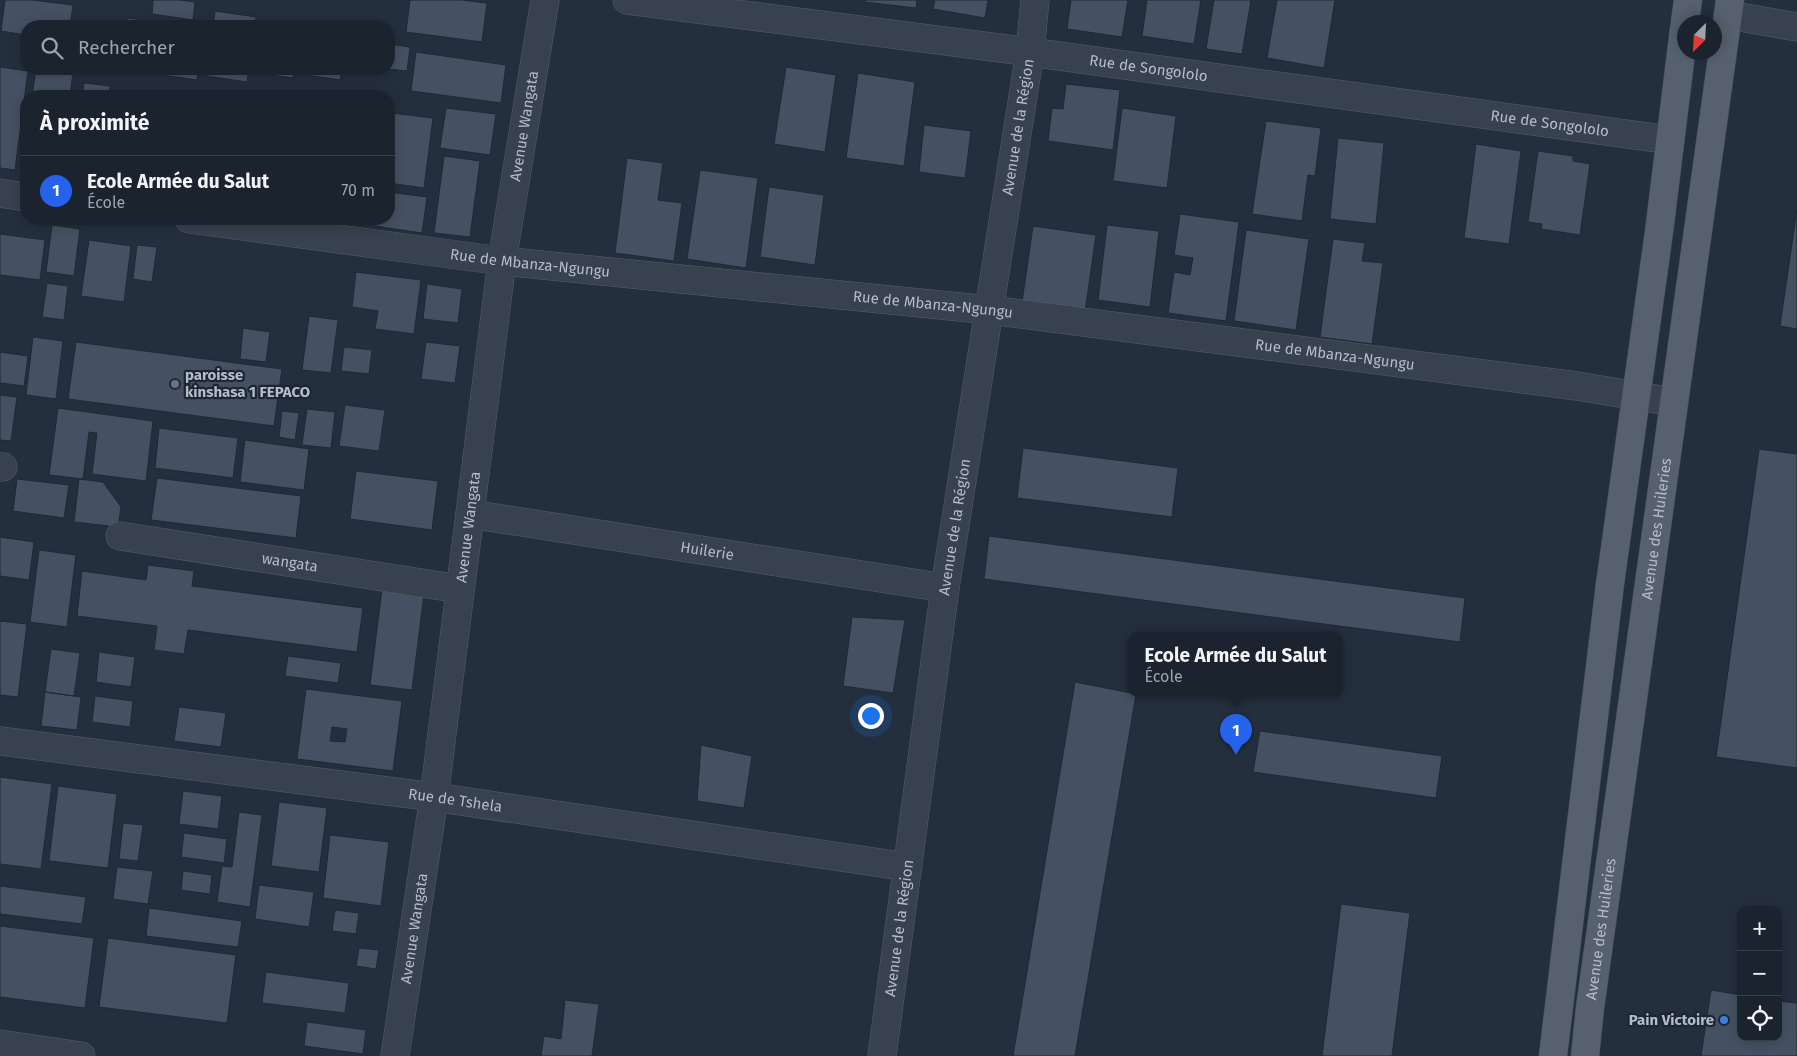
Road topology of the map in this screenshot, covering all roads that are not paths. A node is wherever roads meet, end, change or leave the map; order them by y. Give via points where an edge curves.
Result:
1 (545, 0) edge
2 (626, 0) edge
3 (1035, 0) edge
4 (1688, 0) edge
5 (1729, 8) edge
6 (1686, 15) edge
7 (1797, 27) edge
8 (1030, 52) junction
9 (1680, 60) edge
10 (1670, 140) junction
11 (0, 193) edge
12 (20, 196) edge
13 (234, 225) edge
14 (502, 261) junction
15 (990, 310) junction
16 (1636, 396) junction
17 (1674, 402) junction
18 (470, 514) junction
19 (120, 536) dead end
20 (945, 588) junction
21 (460, 589) junction
22 (0, 741) edge
23 (434, 797) junction
24 (908, 867) junction
25 (0, 1044) edge
26 (80, 1056) edge
27 (395, 1056) edge
28 (882, 1056) edge
29 (1553, 1056) edge
30 (1585, 1056) edge

1 - 14 street, Avenue Wangata
2 - 8 street, Rue de Songololo
3 - 8 street, Avenue de la Région
4 - 6 main road
5 - 7 street
5 - 17 main road, Avenue des Huileries
8 - 10 street, Rue de Songololo
8 - 15 street, Avenue de la Région
9 - 10 main road, Avenue des Huileries
10 - 16 main road, Avenue des Huileries
11 - 12 street
13 - 14 street, Rue de Mbanza-Ngungu
14 - 15 street, Rue de Mbanza-Ngungu
14 - 18 street, Avenue Wangata
15 - 16 street, Rue de Mbanza-Ngungu
15 - 20 street, Avenue de la Région
16 - 17 street, Rue de Mbanza-Ngungu
16 - 29 main road, Avenue des Huileries
17 - 30 main road, Avenue des Huileries
18 - 20 street, Huilerie
18 - 21 street, Avenue Wangata
19 - 21 street, wangata
20 - 24 street, Avenue de la Région
21 - 23 street, Avenue Wangata
22 - 23 street, Rue de Tshela
23 - 24 street, Rue de Tshela
23 - 27 street, Avenue Wangata
24 - 28 street, Avenue de la Région
25 - 26 street

